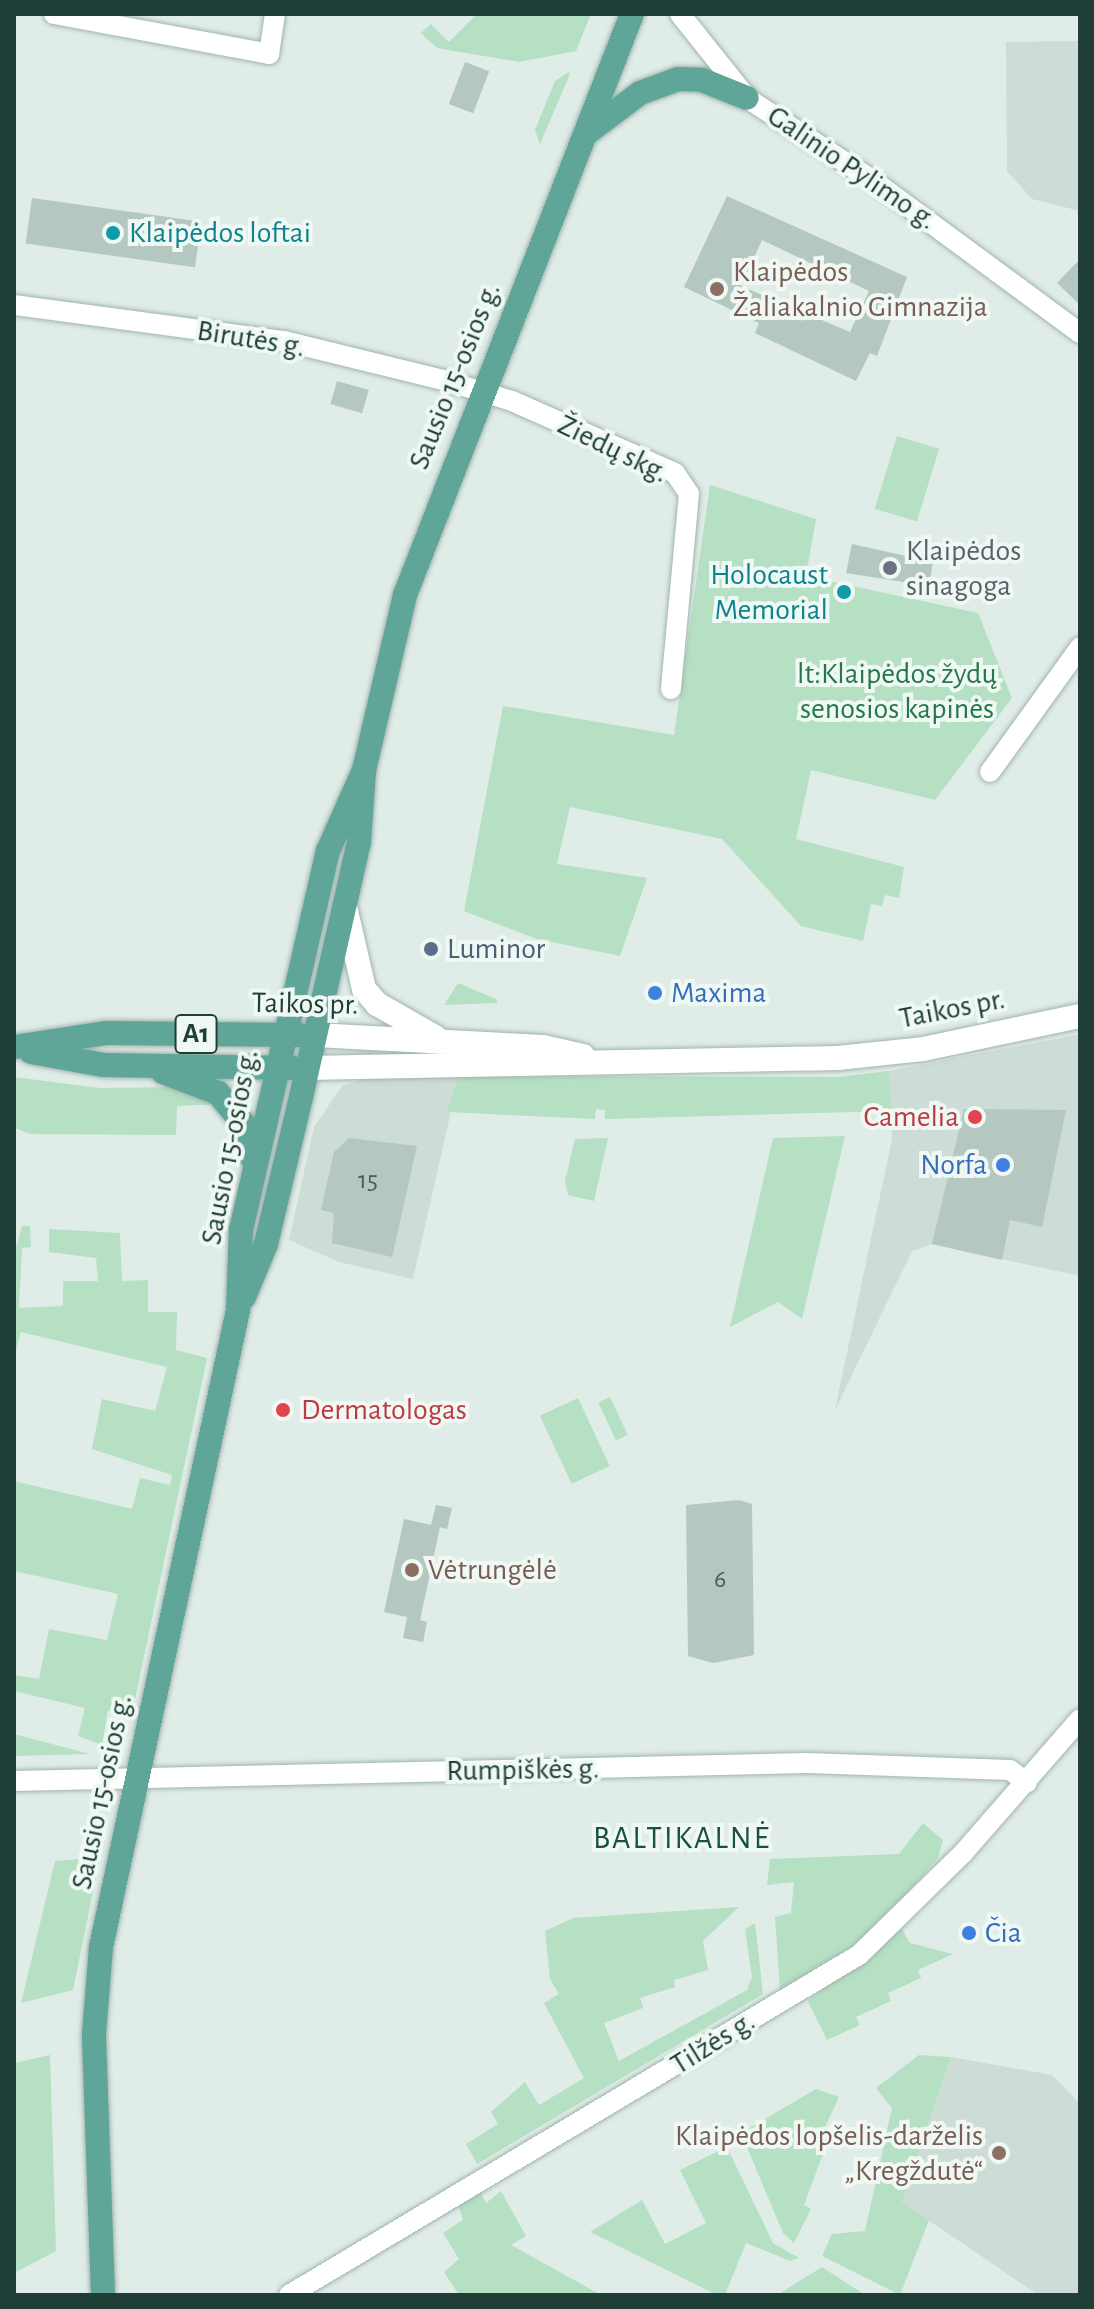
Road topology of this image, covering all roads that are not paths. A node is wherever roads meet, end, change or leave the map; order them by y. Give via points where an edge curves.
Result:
1 (54, 14) edge
2 (275, 14) edge
3 (632, 14) edge
4 (680, 14) edge
5 (747, 98) junction
6 (585, 135) junction
7 (14, 305) edge
8 (1080, 333) edge
9 (484, 391) junction
10 (1080, 647) edge
11 (671, 689) dead end
12 (364, 770) junction
13 (990, 772) dead end
14 (345, 903) junction
15 (1080, 1016) edge
16 (285, 1035) junction
17 (315, 1035) junction
18 (440, 1040) junction
19 (14, 1048) edge
20 (595, 1059) junction
21 (146, 1066) junction
22 (278, 1067) junction
23 (307, 1068) junction
24 (254, 1172) junction
25 (238, 1310) junction
26 (1080, 1719) edge
27 (139, 1777) junction
28 (14, 1781) edge
29 (1027, 1783) junction
30 (103, 2295) edge
31 (289, 2295) edge

1 - 2 street via 269,54
3 - 6 main road, Sausio 15-osios g.
4 - 5 street, Galinio Pylimo g.
5 - 6 main road via 702,80 678,79 640,93
5 - 8 street, Galinio Pylimo g. via 871,179
6 - 9 main road, Sausio 15-osios g.
7 - 9 street, Birutės g. via 284,341
9 - 11 street, Žiedų skg. via 675,473 689,494
9 - 12 main road, Sausio 15-osios g. via 405,595
10 - 13 street
12 - 14 main road, Sausio 15-osios g. via 359,842
12 - 16 main road, Sausio 15-osios g. via 328,851
14 - 17 main road, Sausio 15-osios g.
14 - 18 street via 349,945 364,989 377,1004
15 - 20 street, Taikos pr. / A1 via 923,1049 838,1058
16 - 17 main road, Taikos pr. / A1
16 - 19 main road, Taikos pr. / A1 via 107,1033
16 - 22 main road, Sausio 15-osios g.
17 - 18 street, Taikos pr. / A1
17 - 23 main road, Sausio 15-osios g.
18 - 20 street, Taikos pr. / A1 via 543,1047
19 - 21 main road, Taikos pr. / A1 via 103,1065
20 - 23 street, Taikos pr. / A1 via 537,1069
21 - 22 main road, Taikos pr. / A1
21 - 24 main road via 218,1093 246,1127
22 - 23 main road, Taikos pr. / A1
22 - 24 main road, Sausio 15-osios g.
23 - 25 main road, Sausio 15-osios g. via 266,1244
24 - 25 main road, Sausio 15-osios g. via 241,1230
25 - 27 main road, Sausio 15-osios g.
26 - 29 street, Tilžės g.
27 - 28 street, Rumpiškės g.
27 - 29 street, Rumpiškės g. via 896,1763 1010,1770
27 - 30 main road, Sausio 15-osios g. via 94,1993
29 - 31 street, Tilžės g. via 859,1955

